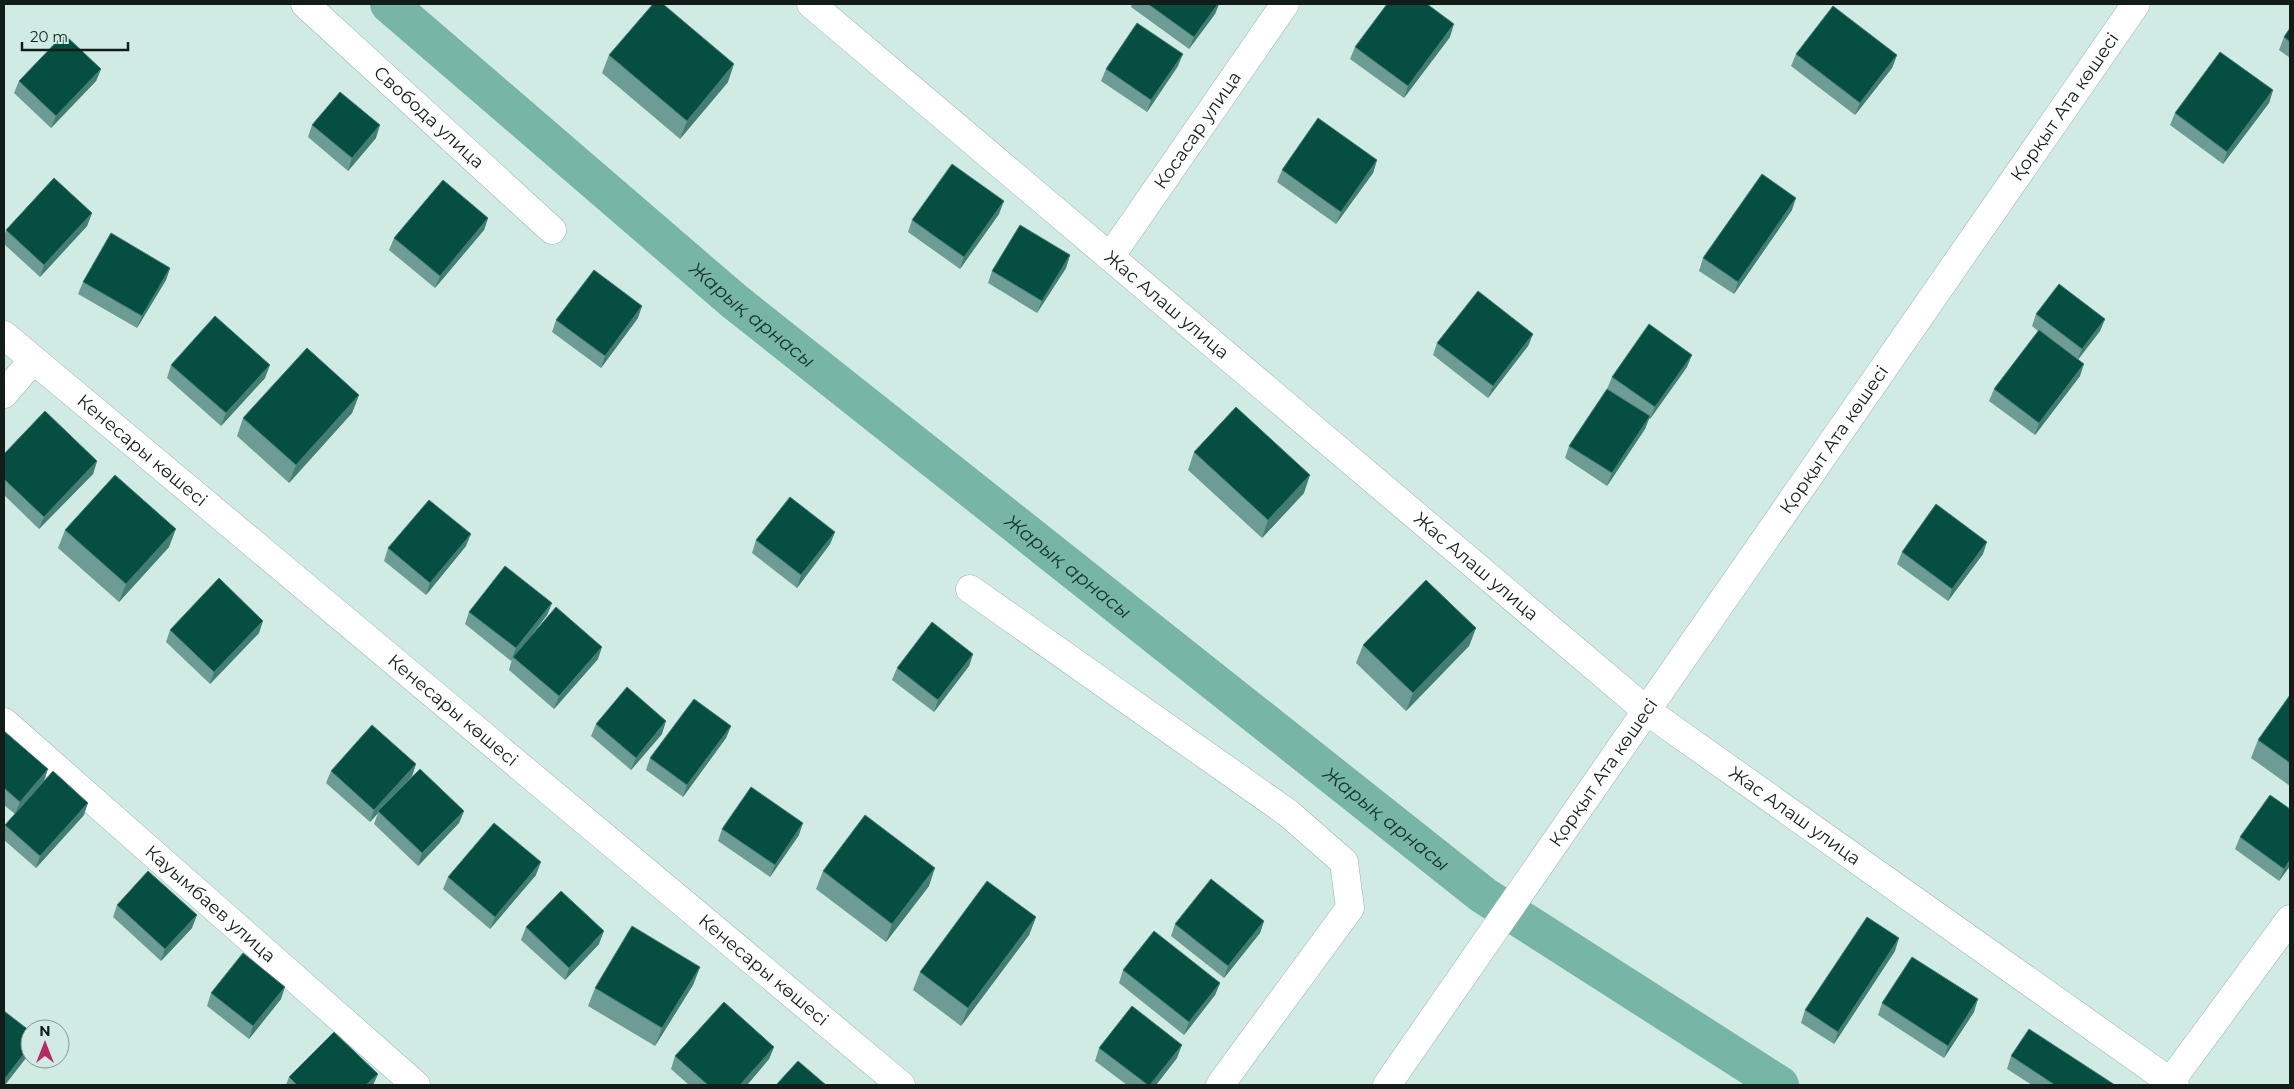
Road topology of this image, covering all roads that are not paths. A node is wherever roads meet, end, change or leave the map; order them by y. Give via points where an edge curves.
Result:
1 (305, 4) edge
2 (811, 4) edge
3 (1285, 4) edge
4 (2136, 4) edge
5 (552, 230) dead end
6 (1110, 257) junction
7 (4, 336) edge
8 (33, 360) junction
9 (4, 394) edge
10 (970, 589) dead end
11 (1647, 710) junction
12 (4, 722) edge
13 (2290, 919) edge
14 (2172, 1084) edge
15 (416, 1085) edge
16 (901, 1085) edge
17 (1220, 1085) edge
18 (1387, 1085) edge

1 - 5 street, Свобода улица
2 - 6 street, Жас Алаш улица
3 - 6 street, Косасар улица
4 - 11 street, Қорқыт Ата көшесі
6 - 11 street, Жас Алаш улица
7 - 8 street, Кенесары көшесі
8 - 9 street
8 - 16 street, Кенесары көшесі
10 - 17 street via 1288,813 1344,862 1350,908
11 - 14 street, Жас Алаш улица
11 - 18 street, Қорқыт Ата көшесі
12 - 15 street, Кауымбаев улица
13 - 14 street

